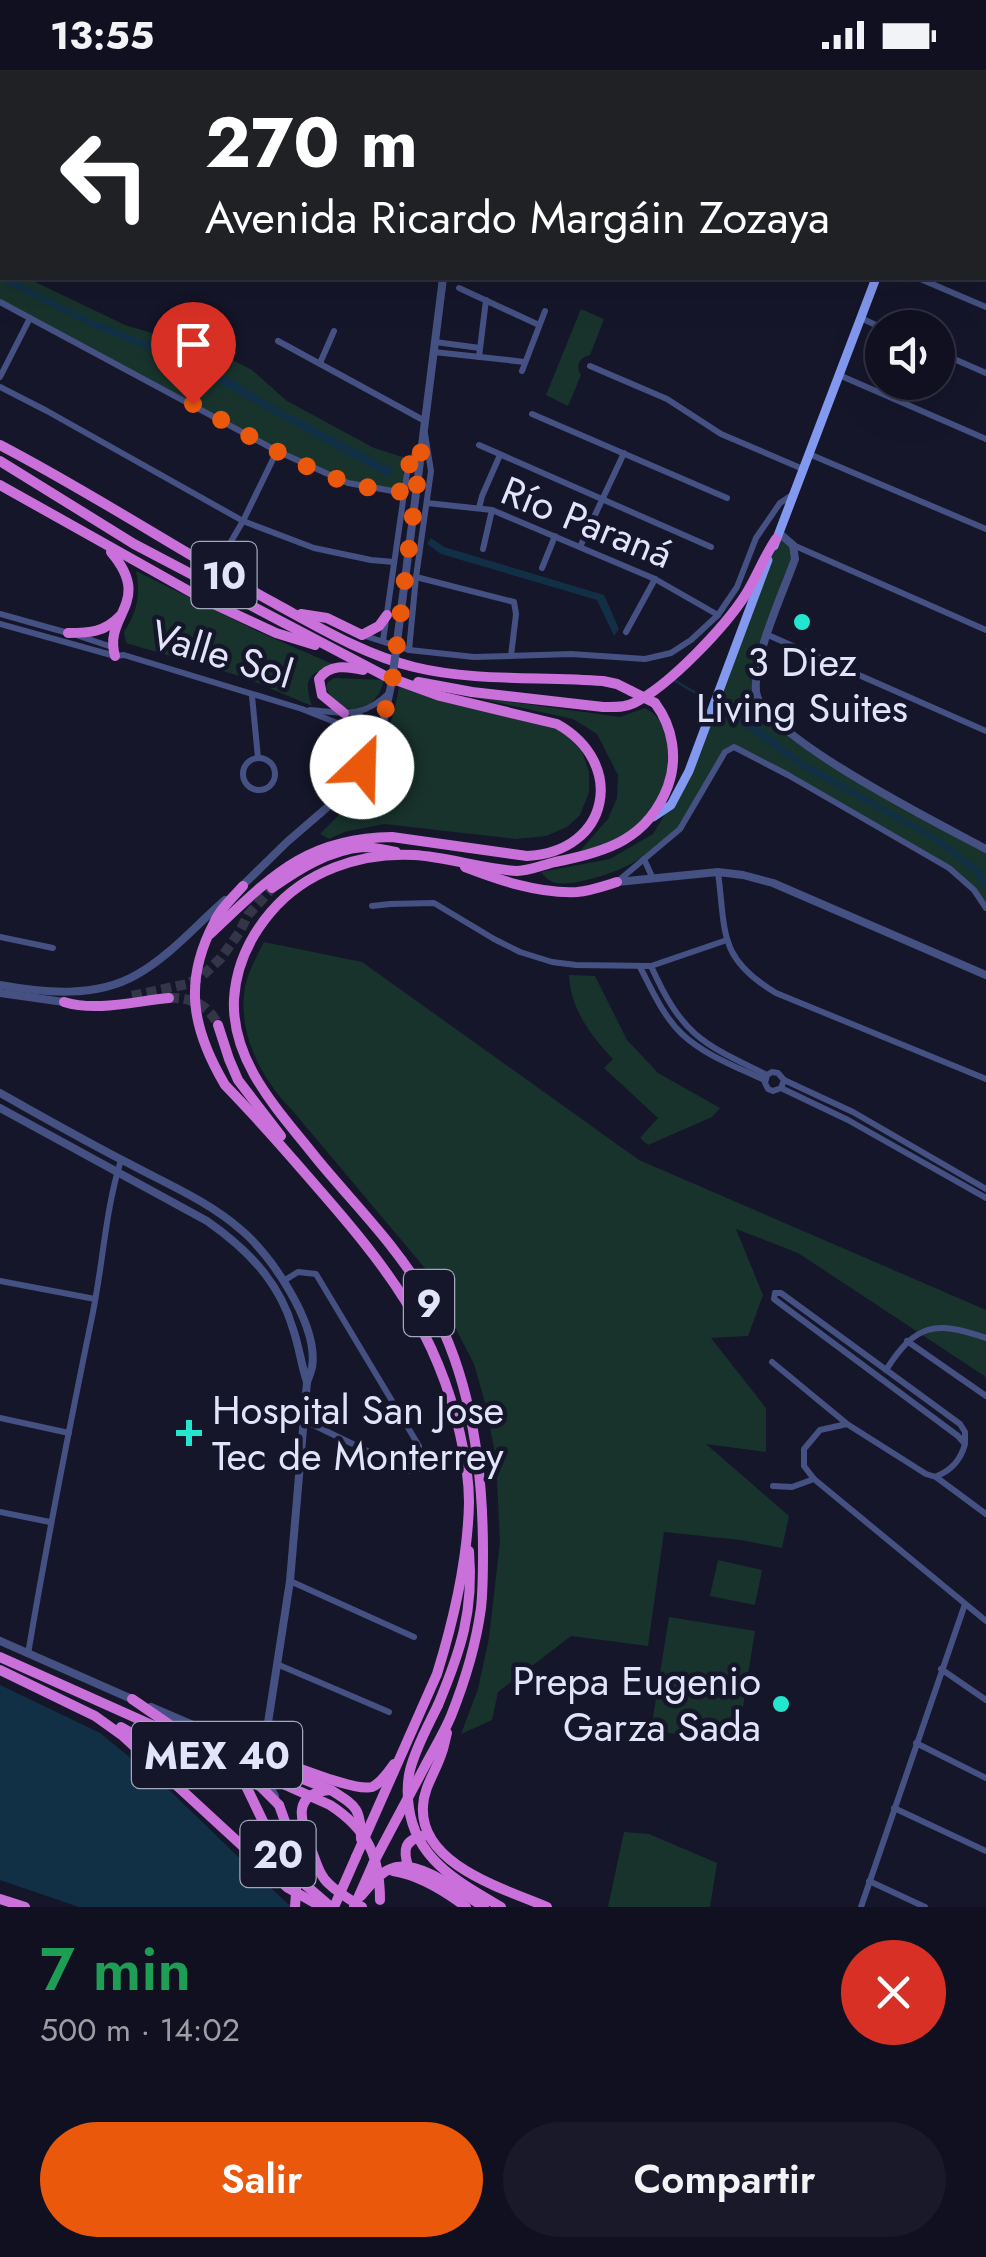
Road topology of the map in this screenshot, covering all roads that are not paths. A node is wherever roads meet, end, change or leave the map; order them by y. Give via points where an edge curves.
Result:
1 (444, 280) edge
2 (875, 280) edge
3 (923, 280) edge
4 (459, 288) dead end
5 (486, 300) junction
6 (0, 302) edge
7 (986, 307) edge
8 (545, 311) dead end
9 (30, 318) junction
10 (860, 318) junction
11 (865, 320) edge
12 (539, 325) junction
13 (334, 330) dead end
14 (278, 341) dead end
15 (435, 347) junction
16 (479, 352) junction
17 (955, 359) edge
18 (525, 362) junction
19 (320, 363) junction
20 (590, 366) dead end
21 (522, 371) dead end
22 (986, 373) edge
23 (839, 375) junction
24 (0, 377) edge
25 (0, 386) edge
26 (532, 414) dead end
27 (424, 426) junction
28 (986, 439) edge
29 (422, 444) junction
30 (479, 444) dead end
31 (0, 445) edge
32 (277, 452) junction
33 (624, 454) junction
34 (809, 454) junction
35 (500, 456) junction
36 (0, 461) edge
37 (803, 469) junction
38 (0, 485) edge
39 (404, 492) junction
40 (794, 494) junction
41 (727, 498) dead end
42 (602, 500) junction
43 (426, 503) junction
44 (480, 508) junction
45 (492, 510) junction
46 (242, 522) junction
47 (986, 530) edge
48 (555, 536) junction
49 (778, 536) junction
50 (794, 545) junction
51 (107, 547) junction
52 (580, 547) junction
53 (711, 547) dead end
54 (483, 549) dead end
55 (394, 562) junction
56 (542, 568) dead end
57 (215, 570) junction
58 (416, 578) junction
59 (655, 580) junction
60 (124, 612) junction
61 (0, 614) edge
62 (295, 614) junction
63 (387, 615) junction
64 (718, 615) junction
65 (0, 624) edge
66 (986, 630) edge
67 (626, 632) dead end
68 (68, 633) junction
69 (362, 635) junction
70 (768, 635) junction
71 (384, 641) junction
72 (329, 648) junction
73 (409, 650) junction
74 (117, 653) junction
75 (511, 656) junction
76 (389, 682) junction
77 (252, 696) junction
78 (302, 710) junction
79 (344, 713) junction
80 (360, 713) junction
81 (986, 731) edge
82 (358, 734) junction
83 (258, 758) junction
84 (362, 767) junction
85 (653, 817) junction
86 (986, 848) edge
87 (412, 855) junction
88 (445, 859) junction
89 (644, 859) junction
90 (718, 872) junction
91 (653, 878) junction
92 (617, 882) junction
93 (243, 886) junction
94 (272, 888) tunnel mouth
95 (372, 906) dead end
96 (986, 908) edge
97 (210, 934) junction
98 (0, 938) edge
99 (727, 940) junction
100 (53, 948) dead end
101 (651, 966) junction
102 (640, 967) junction
103 (986, 976) edge
104 (0, 985) edge
105 (0, 994) edge
106 (132, 996) tunnel mouth
107 (169, 998) tunnel mouth
108 (64, 1002) junction
109 (218, 1025) tunnel mouth
110 (766, 1078) junction
111 (986, 1079) edge
112 (783, 1084) junction
113 (0, 1094) edge
114 (0, 1108) edge
115 (121, 1160) junction
116 (300, 1168) junction
117 (118, 1171) junction
118 (986, 1188) edge
119 (986, 1198) edge
120 (285, 1280) junction
121 (0, 1281) edge
122 (95, 1299) junction
123 (986, 1338) edge
124 (907, 1340) junction
125 (772, 1362) dead end
126 (886, 1370) junction
127 (307, 1382) junction
128 (986, 1396) edge
129 (0, 1418) edge
130 (305, 1422) junction
131 (847, 1424) junction
132 (69, 1432) junction
133 (965, 1444) junction
134 (936, 1476) junction
135 (814, 1479) junction
136 (774, 1486) dead end
137 (0, 1512) edge
138 (986, 1514) edge
139 (50, 1522) junction
140 (467, 1530) junction
141 (290, 1581) junction
142 (965, 1604) junction
143 (986, 1621) edge
144 (414, 1637) dead end
145 (0, 1641) edge
146 (28, 1654) junction
147 (0, 1657) edge
148 (279, 1665) junction
149 (0, 1670) edge
150 (941, 1670) junction
151 (132, 1699) junction
152 (986, 1700) edge
153 (389, 1712) dead end
154 (95, 1716) junction
155 (450, 1718) junction
156 (226, 1740) junction
157 (916, 1742) junction
158 (201, 1746) tunnel mouth
159 (263, 1755) junction
160 (401, 1756) junction
161 (986, 1778) edge
162 (248, 1784) junction
163 (331, 1790) junction
164 (278, 1802) junction
165 (894, 1808) junction
166 (428, 1835) junction
167 (986, 1851) edge
168 (358, 1852) junction
169 (408, 1866) junction
170 (869, 1880) junction
171 (0, 1899) edge
172 (357, 1905) edge
173 (379, 1905) edge
174 (25, 1907) edge
175 (294, 1907) edge
176 (322, 1907) edge
177 (332, 1907) edge
178 (466, 1907) edge
179 (484, 1907) edge
180 (501, 1907) edge
181 (547, 1907) edge
182 (861, 1907) edge
183 (925, 1907) edge

1 - 15 street
2 - 10 main road, 9
3 - 7 street
4 - 5 street
5 - 12 street
5 - 16 street
6 - 9 street
8 - 12 street
9 - 24 street
9 - 32 street
10 - 11 street
10 - 23 main road, 9
12 - 18 street
13 - 19 street
14 - 19 street
15 - 16 street
15 - 27 street
16 - 18 street
17 - 22 street
18 - 21 street
19 - 27 street
20 - 37 street
23 - 28 street
23 - 34 main road, 9
25 - 46 street
26 - 33 street
27 - 29 street
27 - 43 street
29 - 39 street
29 - 76 street, bridge
30 - 35 street
31 - 57 highway, 10
32 - 39 street via 348,482
32 - 46 street
33 - 41 street
33 - 42 street
34 - 37 main road, 9
34 - 47 street
35 - 42 street
35 - 44 street
36 - 72 highway, 10 via 134,544
37 - 40 main road, 9
38 - 51 highway
39 - 55 street
40 - 49 main road, 9
40 - 64 street via 762,529
42 - 52 street
42 - 53 street
43 - 44 street, Río Paraná
43 - 58 street
44 - 45 street, Río Paraná
45 - 48 street, Río Paraná
45 - 54 street
46 - 55 street via 314,548
46 - 57 street
48 - 52 street, Río Paraná
48 - 56 street
49 - 50 street
49 - 76 highway via 723,624 666,682 632,704 603,707
49 - 85 main road, 9 via 689,772 671,805
50 - 66 street
50 - 70 street
51 - 60 highway via 130,586
51 - 72 highway via 205,600
52 - 59 street, Río Paraná
55 - 63 street
57 - 62 highway, 10
58 - 73 street
58 - 75 street via 514,602
59 - 64 street, Río Paraná
59 - 67 street
60 - 68 highway via 103,629
60 - 74 highway via 114,634
61 - 68 street
62 - 69 highway via 327,618
62 - 85 highway, 10, bridge via 411,667 460,676 602,681 655,703 672,735 673,764
63 - 69 highway
63 - 71 street
64 - 75 street via 679,649 658,657
65 - 74 street
68 - 74 street
69 - 71 street
70 - 81 street
70 - 86 street via 756,690 769,714 838,766
71 - 73 street
72 - 76 highway, 10
73 - 75 street
74 - 77 street, Valle Sol
76 - 79 highway via 350,667 323,672 322,694
76 - 80 street via 373,708
76 - 84 street via 378,735
76 - 97 highway, 9 via 546,720 578,738 599,778 598,808 588,829 545,856 392,837 342,842 278,872
77 - 78 street, Valle Sol
77 - 83 street
78 - 79 street, Valle Sol
78 - 82 street, Valle Sol
79 - 80 street, Valle Sol
80 - 82 street
82 - 84 street via 365,747
83 - 83 street via 243,776 262,789 275,776
84 - 93 street
85 - 88 highway, 9 via 610,847 520,872
87 - 88 highway, 9
87 - 94 highway via 347,850
87 - 155 highway, 9 via 346,863 292,891 259,926 243,957 234,1006 252,1072 403,1262 427,1298 460,1375 480,1468 482,1603
88 - 92 highway via 532,888 579,892
89 - 91 street
89 - 92 street
89 - 96 street via 680,830 731,747 949,868
90 - 91 street
90 - 99 street
90 - 103 street via 773,883
91 - 92 street
93 - 97 highway
93 - 104 street via 166,954 118,983 68,990
95 - 102 street via 434,903 537,958
97 - 116 highway, 9 via 195,971 202,1038 226,1084
98 - 100 street
99 - 101 street
99 - 111 street via 738,964 776,993
101 - 102 street
101 - 110 street via 686,1027
102 - 110 street via 679,1032
105 - 108 street
106 - 108 highway
107 - 108 highway via 104,1006
109 - 116 highway via 238,1080
110 - 112 street via 778,1072
110 - 112 street via 770,1090
112 - 118 street via 868,1120
112 - 119 street
113 - 115 street
114 - 117 street
115 - 117 street
115 - 120 street via 240,1228
116 - 140 highway, 9 via 386,1270 430,1345 466,1460
117 - 122 street
117 - 127 street via 207,1221 248,1253 284,1305
120 - 127 street via 310,1348
120 - 130 street via 298,1272 316,1274 420,1446 419,1469 409,1471
121 - 122 street
122 - 132 street
123 - 124 street via 930,1329
124 - 126 street
124 - 128 street
125 - 131 street
126 - 133 street via 960,1424
126 - 133 street via 774,1293 774,1300
127 - 130 street
129 - 132 street
130 - 141 street
131 - 134 street
131 - 135 street via 820,1430 804,1448 804,1466
132 - 139 street
133 - 134 street via 947,1472
134 - 138 street
135 - 136 street via 792,1488
135 - 142 street
137 - 139 street
139 - 146 street
140 - 160 highway, 9 via 446,1644
140 - 180 highway, bridge via 471,1583 464,1639 406,1790 411,1822 437,1866
141 - 144 street
141 - 148 street
142 - 143 street
142 - 150 street
145 - 146 street
146 - 151 street
147 - 173 highway, MEX 40, bridge via 330,1805 359,1829 373,1852
148 - 153 street
148 - 159 street
149 - 154 highway, 20
150 - 152 street
150 - 157 street
151 - 156 street
151 - 158 highway
154 - 162 highway, bridge
154 - 176 highway, 20 via 161,1768 288,1888
155 - 166 highway via 423,1805
155 - 172 highway, 9, bridge
156 - 159 street
156 - 164 street via 259,1768
157 - 161 street
157 - 165 street
159 - 160 highway via 367,1788
159 - 163 highway via 280,1770
160 - 168 highway, 9
162 - 164 highway
162 - 177 highway, 20 via 282,1860
163 - 168 highway via 358,1809
163 - 172 highway via 304,1800 300,1818 321,1874
164 - 175 highway, bridge via 295,1846
165 - 167 street
165 - 170 street
166 - 169 highway via 408,1842
166 - 181 highway via 477,1877
168 - 177 highway, bridge
169 - 172 highway, bridge via 387,1870
169 - 178 highway
169 - 179 highway
170 - 182 street
170 - 183 street
171 - 174 highway

